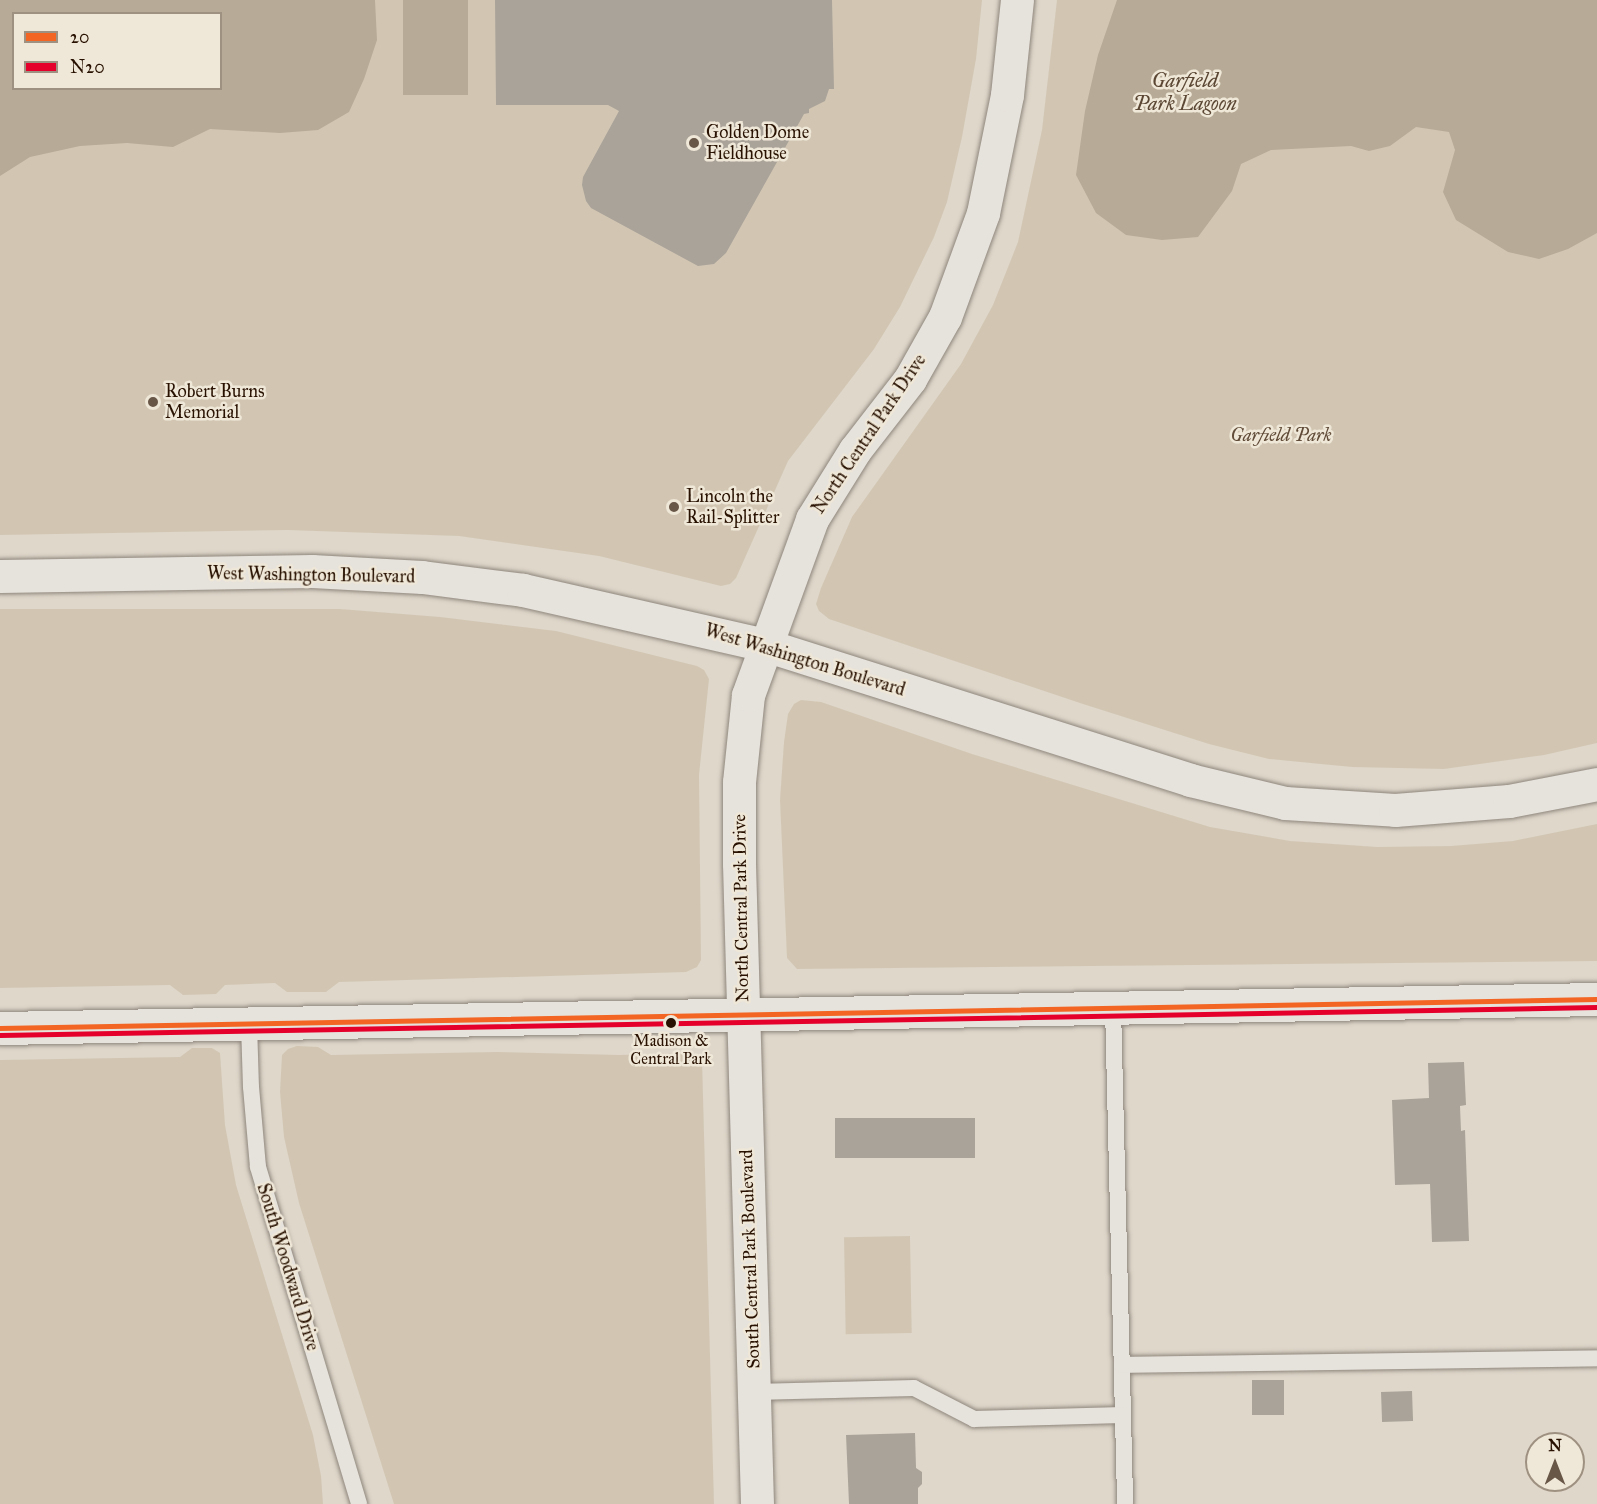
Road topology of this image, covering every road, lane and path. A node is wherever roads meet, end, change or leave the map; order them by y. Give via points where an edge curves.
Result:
1 (1017, 0) edge
2 (0, 576) edge
3 (765, 645) junction
4 (1597, 784) edge
5 (1597, 999) edge
6 (1113, 1007) junction
7 (744, 1014) junction
8 (249, 1024) junction
9 (0, 1028) edge
10 (1597, 1358) edge
11 (1122, 1365) junction
12 (754, 1392) junction
13 (1123, 1415) junction
14 (359, 1504) edge
15 (757, 1504) edge
16 (1125, 1504) edge

1 - 3 street, North Central Park Drive via 1007,95 983,213 945,318 910,380 855,450 812,519
2 - 3 street, West Washington Boulevard via 312,571 422,577 522,590
3 - 4 street, West Washington Boulevard via 1190,780 1285,802 1395,810 1509,801
3 - 7 street, North Central Park Drive via 748,695 739,782
5 - 6 street
6 - 7 street
6 - 11 lane
7 - 8 street
7 - 12 street, South Central Park Boulevard
8 - 9 street
8 - 14 lane, South Woodward Drive via 258,1167
10 - 11 lane
11 - 13 lane
12 - 13 lane via 914,1388 974,1419
12 - 15 street, South Central Park Boulevard
13 - 16 lane

